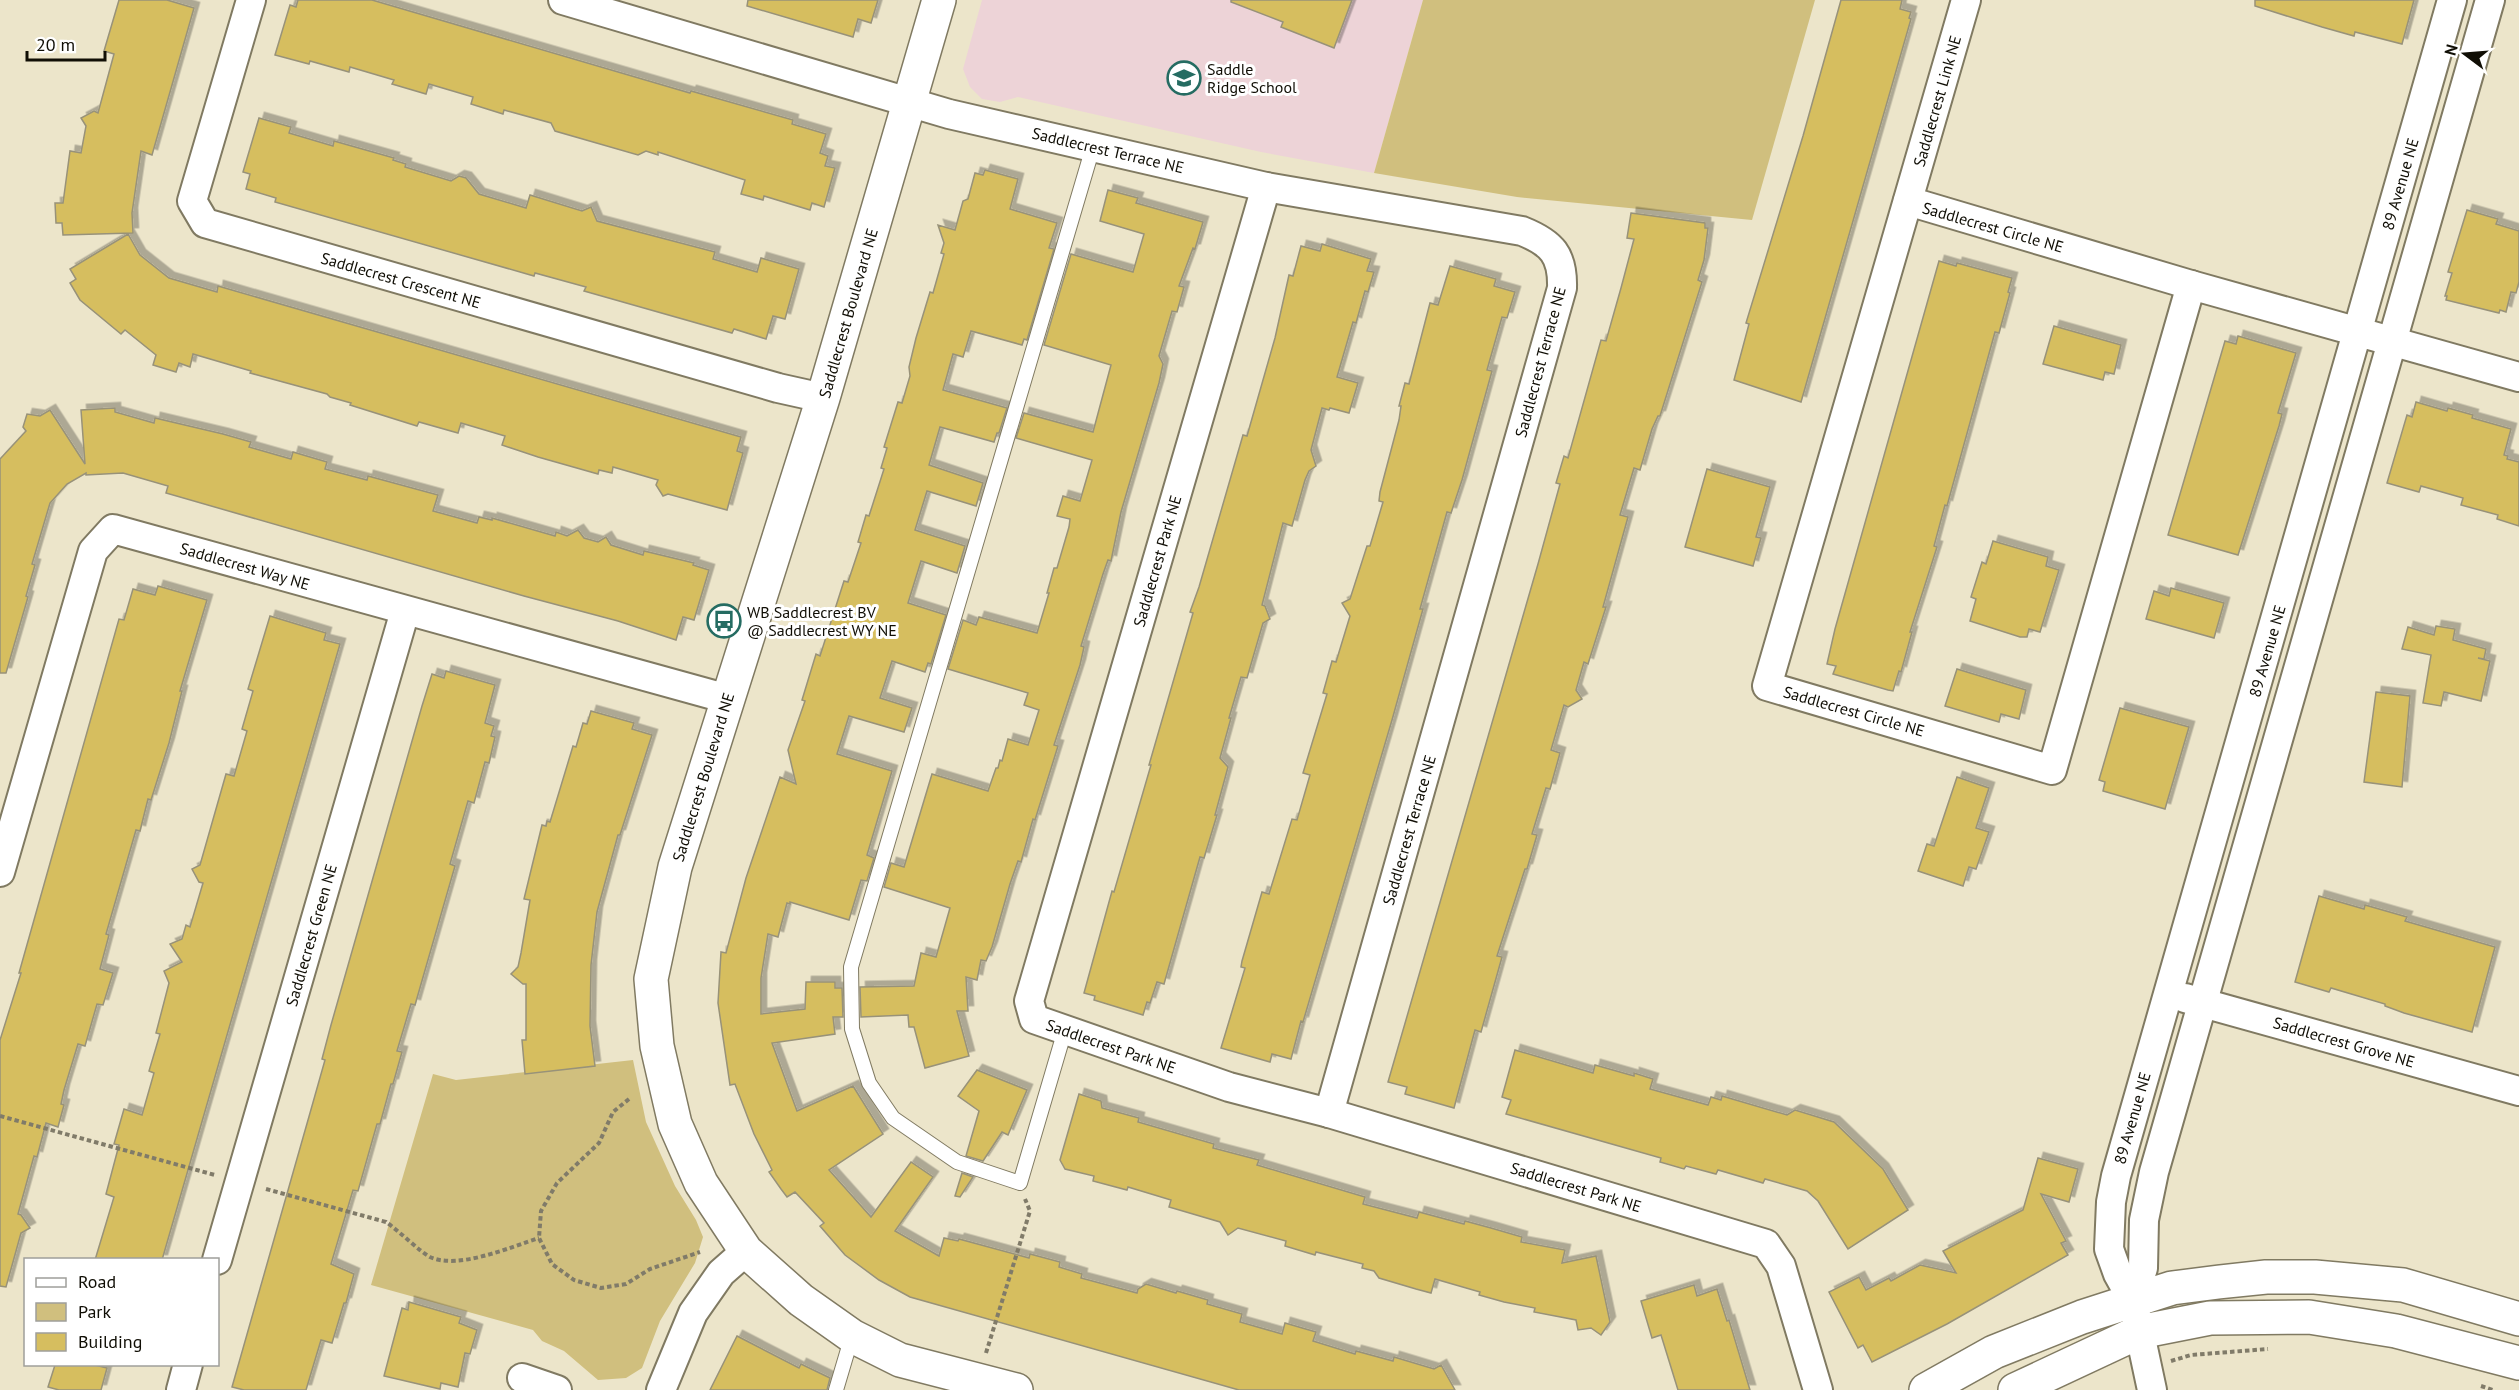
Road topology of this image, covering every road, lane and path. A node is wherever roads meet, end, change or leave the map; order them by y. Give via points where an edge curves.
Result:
1 (251, 0) edge
2 (563, 0) edge
3 (939, 0) edge
4 (1966, 0) edge
5 (2452, 0) edge
6 (2490, 0) edge
7 (909, 101) junction
8 (1093, 147) junction
9 (1266, 187) junction
10 (1908, 201) junction
11 (2191, 285) junction
12 (2359, 331) junction
13 (2392, 340) junction
14 (2519, 377) edge
15 (823, 398) junction
16 (405, 611) junction
17 (728, 699) junction
18 (0, 872) edge
19 (2168, 994) junction
20 (2202, 1003) junction
21 (1065, 1030) junction
22 (2519, 1091) edge
23 (629, 1099) dead end
24 (1329, 1113) junction
25 (0, 1116) edge
26 (239, 1182) junction
27 (1020, 1184) junction
28 (539, 1238) junction
29 (746, 1251) junction
30 (700, 1252) dead end
31 (218, 1258) edge
32 (2133, 1301) junction
33 (2519, 1319) edge
34 (2139, 1332) junction
35 (852, 1336) junction
36 (2277, 1348) dead end
37 (2519, 1363) edge
38 (188, 1366) edge
39 (522, 1378) dead end
40 (979, 1379) junction
41 (2149, 1379) edge
42 (2470, 1382) dead end
43 (181, 1390) edge
44 (557, 1390) edge
45 (661, 1390) edge
46 (836, 1390) edge
47 (1016, 1390) edge
48 (1818, 1390) edge
49 (1926, 1390) edge
50 (2015, 1390) edge
51 (2493, 1390) edge

1 - 15 street, Saddlecrest Crescent NE via 192,201 205,223
2 - 7 street
3 - 7 street, Saddlecrest Boulevard NE
4 - 10 street, Saddlecrest Link NE
5 - 12 street, 89 Avenue NE
6 - 13 street, 89 Avenue NE
7 - 8 street, Saddlecrest Terrace NE
7 - 15 street, Saddlecrest Boulevard NE
8 - 9 street, Saddlecrest Terrace NE
8 - 27 lane via 851,967 852,1029 869,1083 893,1118 957,1162
9 - 21 street, Saddlecrest Park NE via 1029,1001 1034,1019
9 - 24 street, Saddlecrest Terrace NE via 1522,231 1539,238 1554,252 1562,269 1562,288
10 - 11 street, Saddlecrest Circle NE
10 - 11 street, Saddlecrest Circle NE via 1767,686 2052,770
11 - 12 street, Saddlecrest Circle NE
12 - 13 street, Saddlecrest Circle NE
12 - 19 street, 89 Avenue NE
13 - 14 street, Saddlecrest Circle NE
13 - 20 street, 89 Avenue NE
15 - 17 street, Saddlecrest Boulevard NE
16 - 17 street, Saddlecrest Way NE
16 - 18 street, Saddlecrest Way NE via 113,529 93,551
16 - 26 street, Saddlecrest Green NE
17 - 29 street, Saddlecrest Boulevard NE via 675,867 651,979 657,1046 675,1124 701,1183
19 - 20 street, Saddlecrest Grove NE
19 - 32 street, 89 Avenue NE via 2111,1202 2109,1249
20 - 22 street, Saddlecrest Grove NE
20 - 32 street, 89 Avenue NE via 2150,1191 2144,1220 2143,1268
21 - 24 street, Saddlecrest Park NE via 1228,1087
21 - 27 lane
23 - 28 path via 613,1112 599,1143 557,1183 541,1211
24 - 48 street, Saddlecrest Park NE via 1766,1244 1781,1266
25 - 26 path
26 - 28 path via 386,1222 430,1257 456,1261
26 - 31 street, Saddlecrest Green NE
27 - 40 path via 1030,1211
28 - 30 path via 552,1264 574,1280 602,1288 626,1284 650,1269
29 - 35 street, Saddlecrest Boulevard NE via 801,1300
29 - 45 street via 721,1273 693,1313
32 - 33 street via 2172,1288 2266,1277 2315,1277 2403,1285
32 - 34 street, 89 Avenue NE
32 - 49 street via 1994,1352
34 - 37 street via 2210,1318 2309,1317 2396,1330
34 - 41 street, 89 Avenue NE
34 - 50 street
35 - 40 street, Saddlecrest Boulevard NE via 900,1360
35 - 46 lane
36 - 41 path via 2191,1355
38 - 43 street
39 - 44 street
40 - 47 street, Saddlecrest Boulevard NE
42 - 51 path

